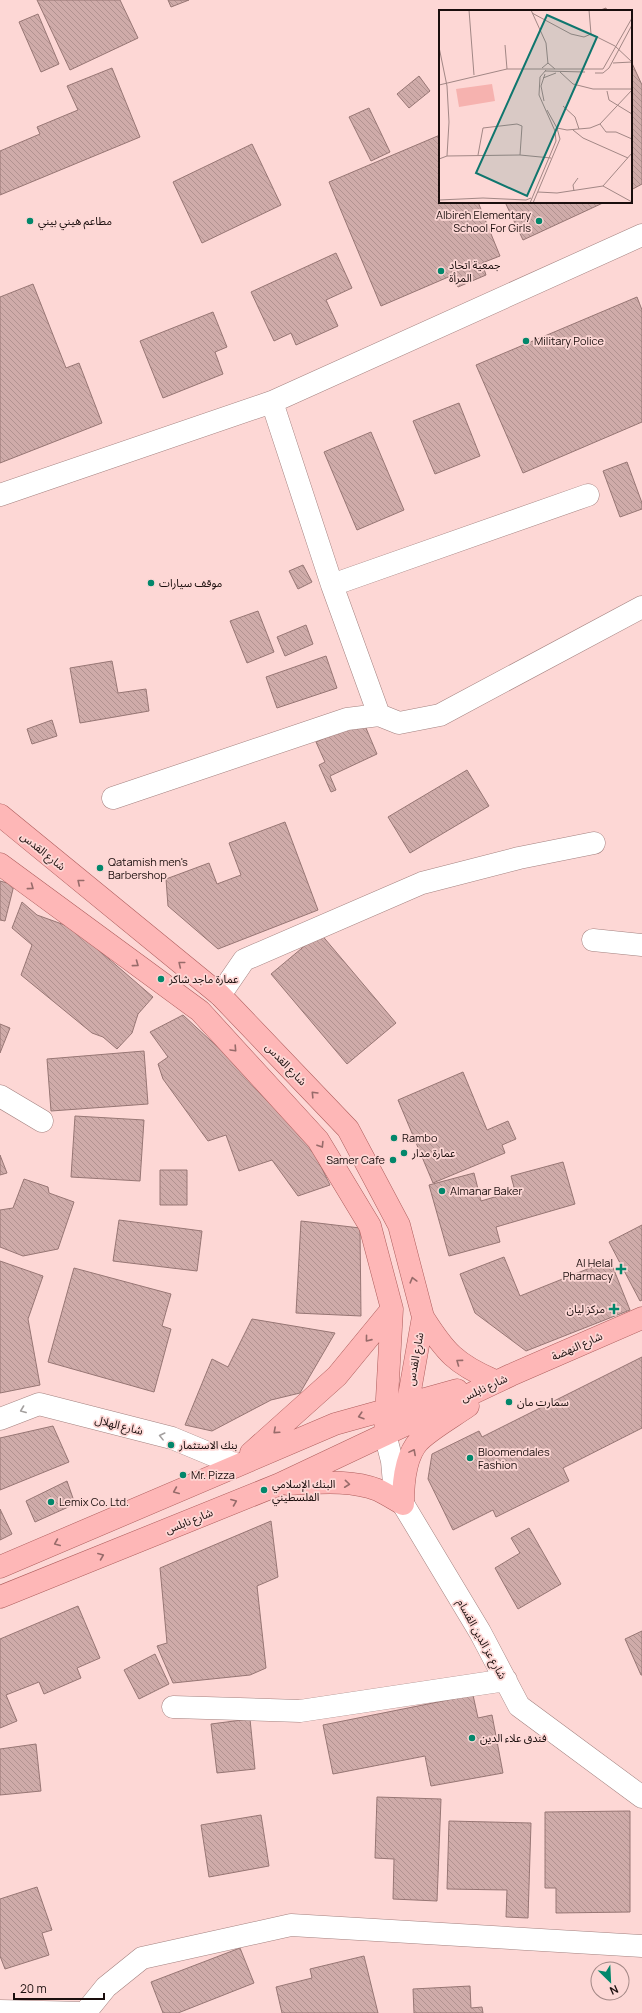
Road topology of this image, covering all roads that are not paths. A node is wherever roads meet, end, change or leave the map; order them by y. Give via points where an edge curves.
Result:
1 (642, 235) edge
2 (272, 402) junction
3 (0, 495) edge
4 (588, 495) dead end
5 (332, 585) junction
6 (642, 607) edge
7 (379, 715) junction
8 (113, 798) dead end
9 (0, 815) edge
10 (594, 843) dead end
11 (0, 864) edge
12 (593, 940) dead end
13 (642, 945) edge
14 (220, 995) junction
15 (0, 1096) edge
16 (42, 1121) dead end
17 (392, 1309) junction
18 (423, 1317) junction
19 (642, 1318) edge
20 (502, 1378) junction
21 (408, 1402) junction
22 (386, 1409) junction
23 (0, 1419) edge
24 (384, 1434) junction
25 (237, 1465) junction
26 (280, 1484) junction
27 (403, 1504) junction
28 (0, 1567) edge
29 (0, 1598) edge
30 (506, 1680) junction
31 (173, 1707) dead end
32 (642, 1797) edge
33 (642, 1946) edge
34 (0, 2011) edge
35 (85, 2013) edge

1 - 2 street
2 - 3 street
2 - 5 street
4 - 5 street
5 - 7 street
6 - 7 street via 440,715 400,723
7 - 8 street via 347,719
14 -> 9 main road, شارع القدس
10 - 14 street via 519,858 422,883 244,960
11 -> 17 main road, شارع القدس via 200,1011 318,1140 370,1226
12 - 13 street
18 -> 14 main road, شارع القدس via 399,1226 348,1130
15 - 16 street
17 - 22 main road, شارع القدس
17 -> 25 main road via 337,1376
20 -> 18 main road via 472,1371 456,1360 440,1344
18 - 21 main road, شارع القدس
19 - 20 main road, شارع النهضة
20 - 21 main road, شارع نابلس
20 - 24 main road, شارع نابلس
27 -> 20 main road via 406,1465 419,1442
21 - 22 main road, شارع نابلس
21 - 24 main road
22 - 24 main road, شارع القدس
22 -> 25 main road, شارع نابلس via 335,1424
25 -> 23 street, شارع الهلال via 172,1438 39,1404
24 - 26 main road, شارع نابلس
24 - 27 street, شارع عز الدين القسام via 392,1461 394,1483
25 -> 28 main road, شارع نابلس
26 -> 27 main road via 360,1485 377,1490
29 -> 26 main road, شارع نابلس
27 - 30 street, شارع عز الدين القسام
30 - 31 street via 300,1711
30 - 32 street, شارع عز الدين القسام via 519,1706
33 - 35 street via 291,1925 142,1958 106,1987
34 - 35 street

